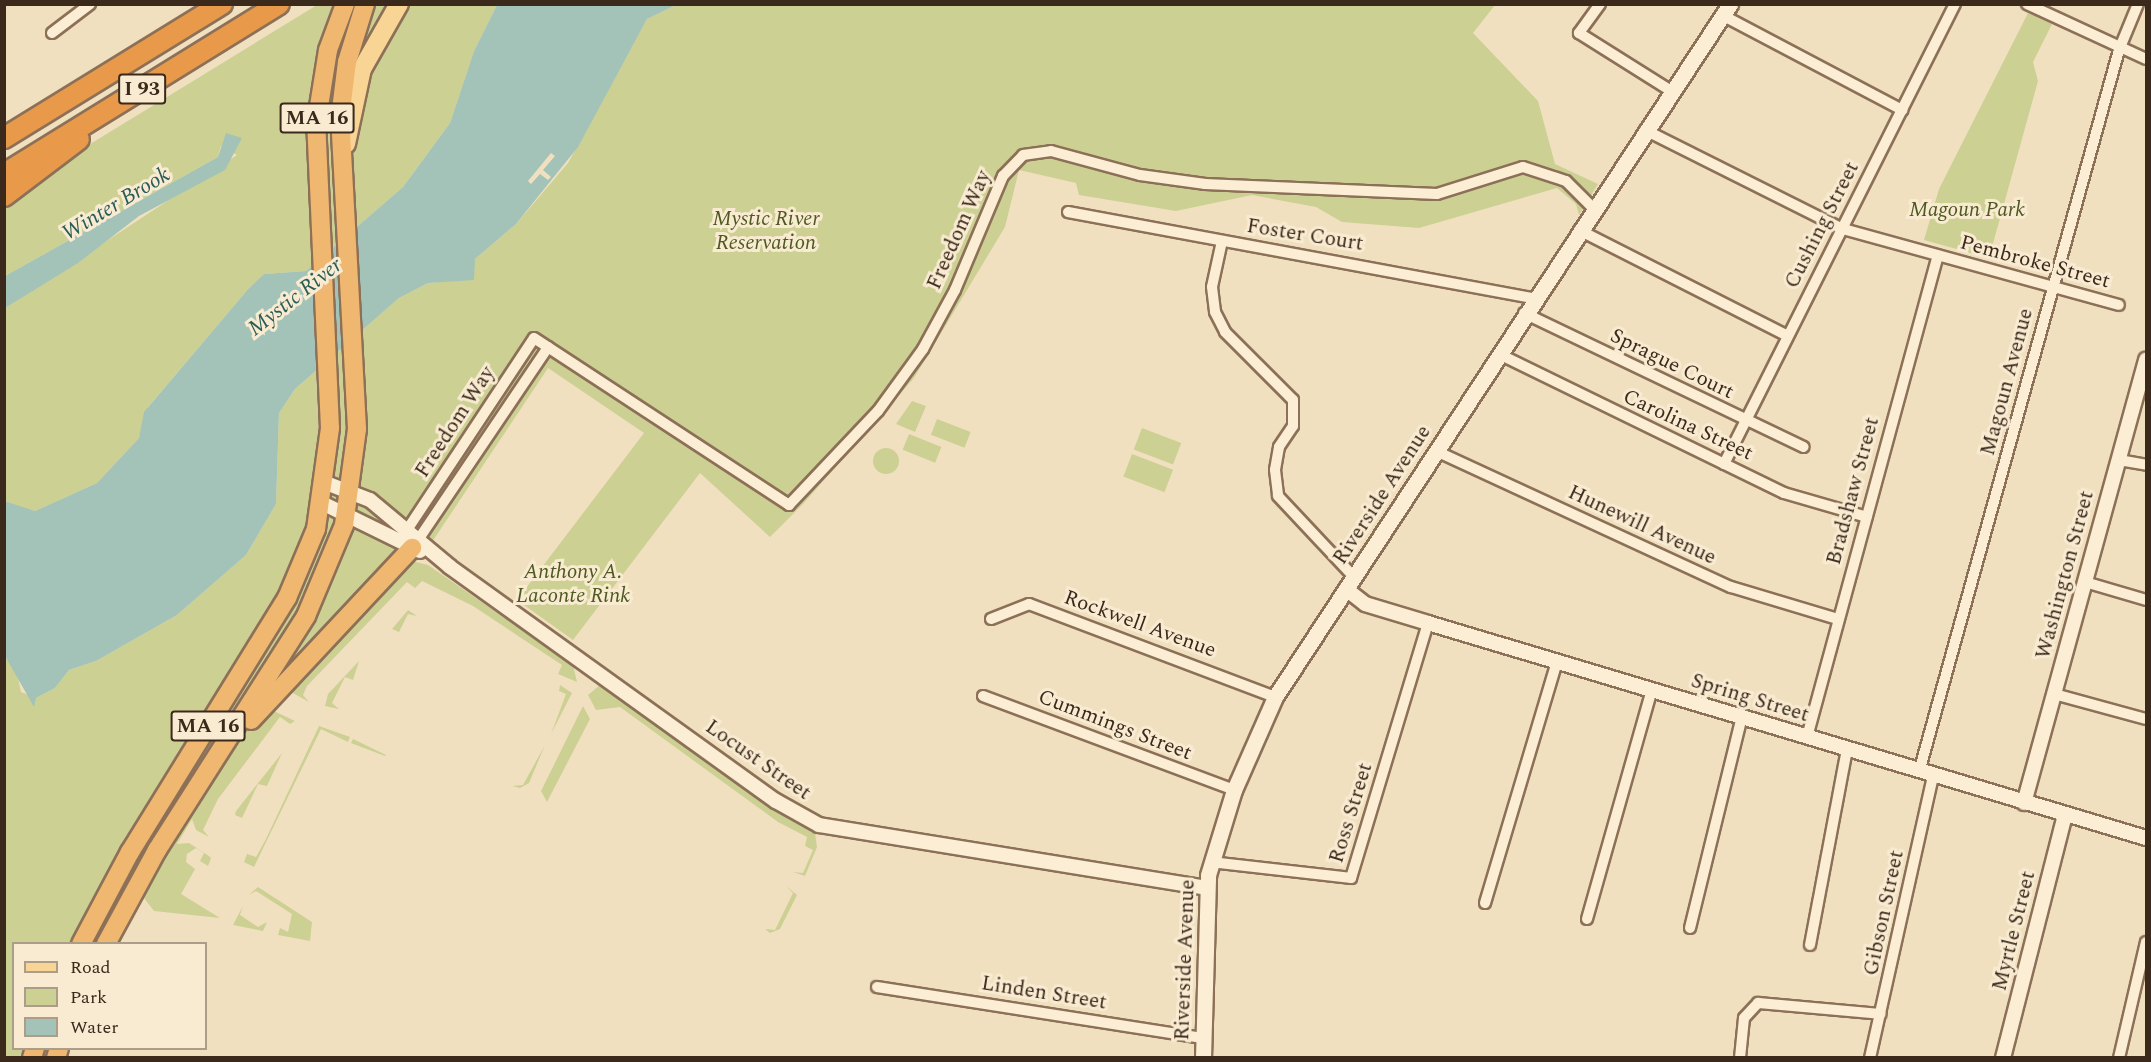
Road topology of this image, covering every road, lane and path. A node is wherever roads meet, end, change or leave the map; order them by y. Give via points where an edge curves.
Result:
1 (90, 4) edge
2 (222, 4) edge
3 (279, 4) edge
4 (345, 4) edge
5 (365, 4) edge
6 (399, 4) edge
7 (1600, 4) edge
8 (1955, 4) edge
9 (2027, 4) edge
10 (2138, 4) edge
11 (1726, 10) edge
12 (52, 33) dead end
13 (2119, 50) junction
14 (2146, 59) edge
15 (1671, 91) junction
16 (120, 103) junction
17 (1902, 110) junction
18 (1645, 130) junction
19 (4, 138) edge
20 (4, 174) edge
21 (4, 196) edge
22 (1593, 208) junction
23 (1068, 212) dead end
24 (346, 213) junction
25 (1843, 229) junction
26 (1579, 230) junction
27 (1222, 241) junction
28 (1938, 256) junction
29 (2053, 288) junction
30 (1534, 298) junction
31 (2119, 305) dead end
32 (1524, 313) junction
33 (1786, 335) junction
34 (548, 347) junction
35 (1499, 354) junction
36 (2146, 359) edge
37 (1745, 421) junction
38 (1804, 447) dead end
39 (1436, 451) junction
40 (2119, 460) junction
41 (1724, 464) junction
42 (2146, 465) edge
43 (326, 483) junction
44 (353, 490) junction
45 (322, 503) junction
46 (347, 515) junction
47 (1867, 517) junction
48 (409, 540) junction
49 (2085, 582) junction
50 (1350, 583) junction
51 (2146, 600) edge
52 (992, 619) dead end
53 (1838, 619) junction
54 (1428, 623) junction
55 (1557, 661) junction
56 (1652, 690) junction
57 (2054, 694) junction
58 (983, 696) dead end
59 (1275, 697) junction
60 (1742, 717) junction
61 (2146, 719) edge
62 (1807, 737) junction
63 (1847, 750) junction
64 (206, 771) junction
65 (1919, 772) junction
66 (1933, 776) junction
67 (1234, 790) junction
68 (2024, 803) junction
69 (2065, 815) junction
70 (2146, 838) edge
71 (1211, 862) junction
72 (1206, 888) junction
73 (1485, 903) dead end
74 (1587, 919) dead end
75 (1690, 928) dead end
76 (82, 942) edge
77 (107, 942) edge
78 (2146, 942) edge
79 (1810, 945) dead end
80 (2144, 961) edge
81 (877, 987) dead end
82 (1881, 1014) junction
83 (1204, 1038) junction
84 (1203, 1058) edge
85 (1740, 1058) edge
86 (1870, 1058) edge
87 (2003, 1058) edge
88 (2119, 1058) edge

1 - 12 street
2 - 19 highway, I 93
3 - 16 highway, I 93
4 - 43 highway, MA 16 via 328,50 316,125 330,394
5 - 24 highway via 341,99
6 - 24 main road, MA 16 via 375,41 354,94 345,154
7 - 15 street via 1579,33
8 - 17 street, Cushing Street
9 - 13 street
10 - 13 street, Magoun Avenue
11 - 15 main road, Riverside Avenue
11 - 17 street
13 - 14 street
13 - 29 street, Magoun Avenue
15 - 18 main road, Riverside Avenue
16 - 20 highway, I 93
16 - 21 highway
17 - 25 street, Cushing Street
18 - 22 main road, Riverside Avenue
18 - 25 street, Pembroke Street
22 - 26 main road, Riverside Avenue
22 - 34 street, Freedom Way via 1566,181 1532,168 1506,169 1461,190 1437,194 1205,184 1140,175 1051,152 1023,155 1003,176 955,290 923,349 878,411 789,505
23 - 27 street, Foster Court
24 - 44 highway, MA 16 via 354,353
25 - 28 street, Pembroke Street
25 - 33 street, Cushing Street
26 - 30 main road, Riverside Avenue
26 - 33 street
27 - 30 street, Foster Court
27 - 50 street via 1212,287 1215,312 1225,332 1293,400 1293,426 1279,447 1275,470 1278,496
28 - 29 street, Pembroke Street
28 - 47 street, Bradshaw Street
29 - 31 street, Pembroke Street
29 - 65 street, Magoun Avenue
30 - 32 main road, Riverside Avenue
32 - 35 main road, Riverside Avenue
32 - 37 street, Sprague Court
33 - 37 street, Cushing Street
34 - 48 street, Freedom Way
34 - 48 street, Freedom Way via 534,338
35 - 39 main road, Riverside Avenue
35 - 41 street, Carolina Street
36 - 40 street, Washington Street
37 - 38 street, Sprague Court
37 - 41 street, Cushing Street
39 - 50 main road, Riverside Avenue
39 - 53 street, Hunewill Avenue via 1731,587
40 - 42 street
40 - 49 street, Washington Street
41 - 47 street, Carolina Street via 1794,497
43 - 44 street, Locust Street
43 - 45 highway, MA 16
44 - 46 highway, MA 16
44 - 48 street, Locust Street
45 - 46 street, Locust Street
45 - 76 highway, MA 16 via 296,581
46 - 48 street, Locust Street
46 - 64 highway, MA 16 via 316,599
47 - 53 street, Bradshaw Street
48 - 64 highway
48 - 72 street, Locust Street via 776,801 829,830
49 - 51 street
49 - 57 street, Washington Street
50 - 54 street, Spring Street via 1365,604
50 - 59 main road, Riverside Avenue
52 - 59 street, Rockwell Avenue via 1029,604
53 - 62 street, Bradshaw Street
54 - 55 street, Spring Street
54 - 71 street, Ross Street via 1351,878
55 - 56 street, Spring Street
55 - 73 street
56 - 60 street, Spring Street
56 - 74 street
57 - 61 street
57 - 68 street, Washington Street
58 - 67 street, Cummings Street
59 - 67 main road, Riverside Avenue
60 - 62 street, Spring Street
60 - 75 street
62 - 63 street, Spring Street
63 - 65 street, Spring Street
63 - 79 street
64 - 77 highway, MA 16
65 - 66 street, Spring Street
66 - 68 street, Spring Street
66 - 82 street, Gibson Street
67 - 71 main road, Riverside Avenue
68 - 69 street, Spring Street
69 - 70 street, Spring Street
69 - 87 street, Myrtle Street
71 - 72 main road, Riverside Avenue
72 - 83 main road, Riverside Avenue
78 - 80 street
80 - 88 street
81 - 83 street, Linden Street
82 - 85 street via 1758,1003 1744,1018
82 - 86 street, Gibson Street
83 - 84 main road, Riverside Avenue

